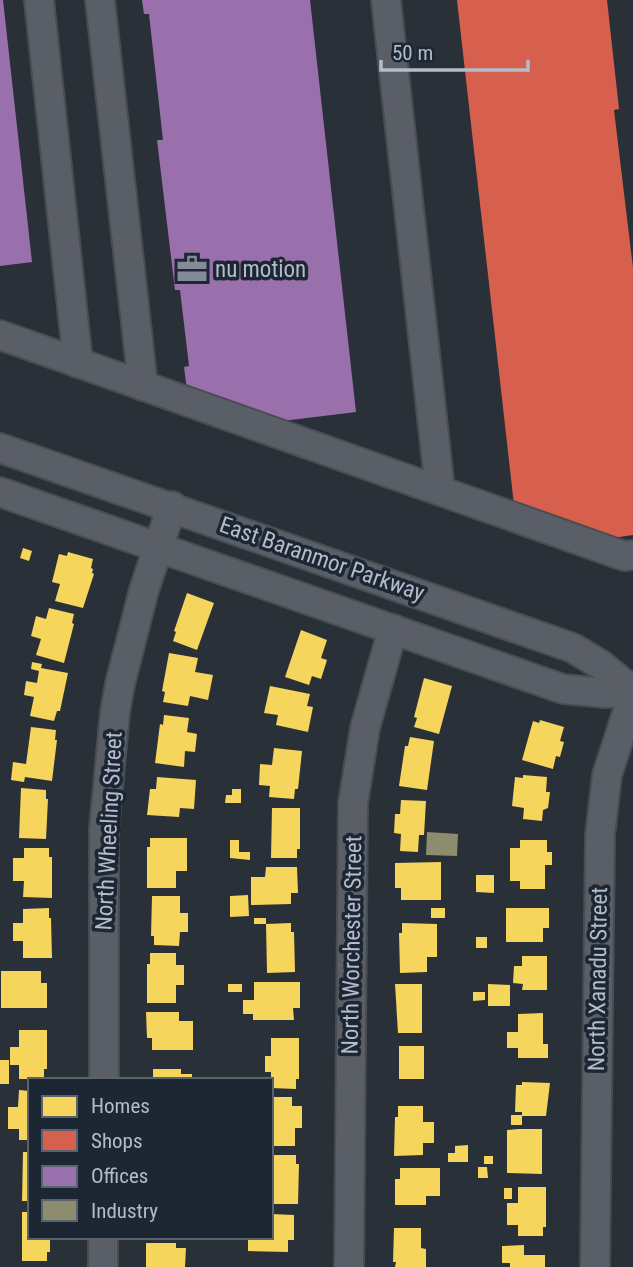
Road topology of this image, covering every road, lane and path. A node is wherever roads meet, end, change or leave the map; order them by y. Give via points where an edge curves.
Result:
1 (39, 0) edge
2 (100, 0) edge
3 (386, 0) edge
4 (0, 335) edge
5 (78, 363) junction
6 (143, 386) junction
7 (0, 448) edge
8 (440, 491) junction
9 (0, 492) edge
10 (172, 506) junction
11 (158, 546) junction
12 (633, 555) edge
13 (393, 629) junction
14 (633, 693) edge
15 (622, 764) edge
16 (104, 1078) edge
17 (103, 1239) edge
18 (103, 1267) edge
19 (349, 1267) edge
20 (595, 1267) edge

1 - 5 street
2 - 6 street
3 - 8 street
4 - 5 street
5 - 6 street
6 - 8 street
7 - 10 street, East Baranmor Parkway
8 - 12 street via 624,556
9 - 11 street, East Baranmor Parkway
10 - 11 street, North Wheeling Street
10 - 14 street, East Baranmor Parkway via 573,648
11 - 13 street, East Baranmor Parkway
11 - 16 street, North Wheeling Street via 120,684 111,753 104,829
13 - 14 street, East Baranmor Parkway via 563,689
13 - 19 street, North Worchester Street via 365,728 354,803
14 - 15 street, North Xanadu Street
15 - 20 street, North Xanadu Street via 600,835
17 - 18 street

